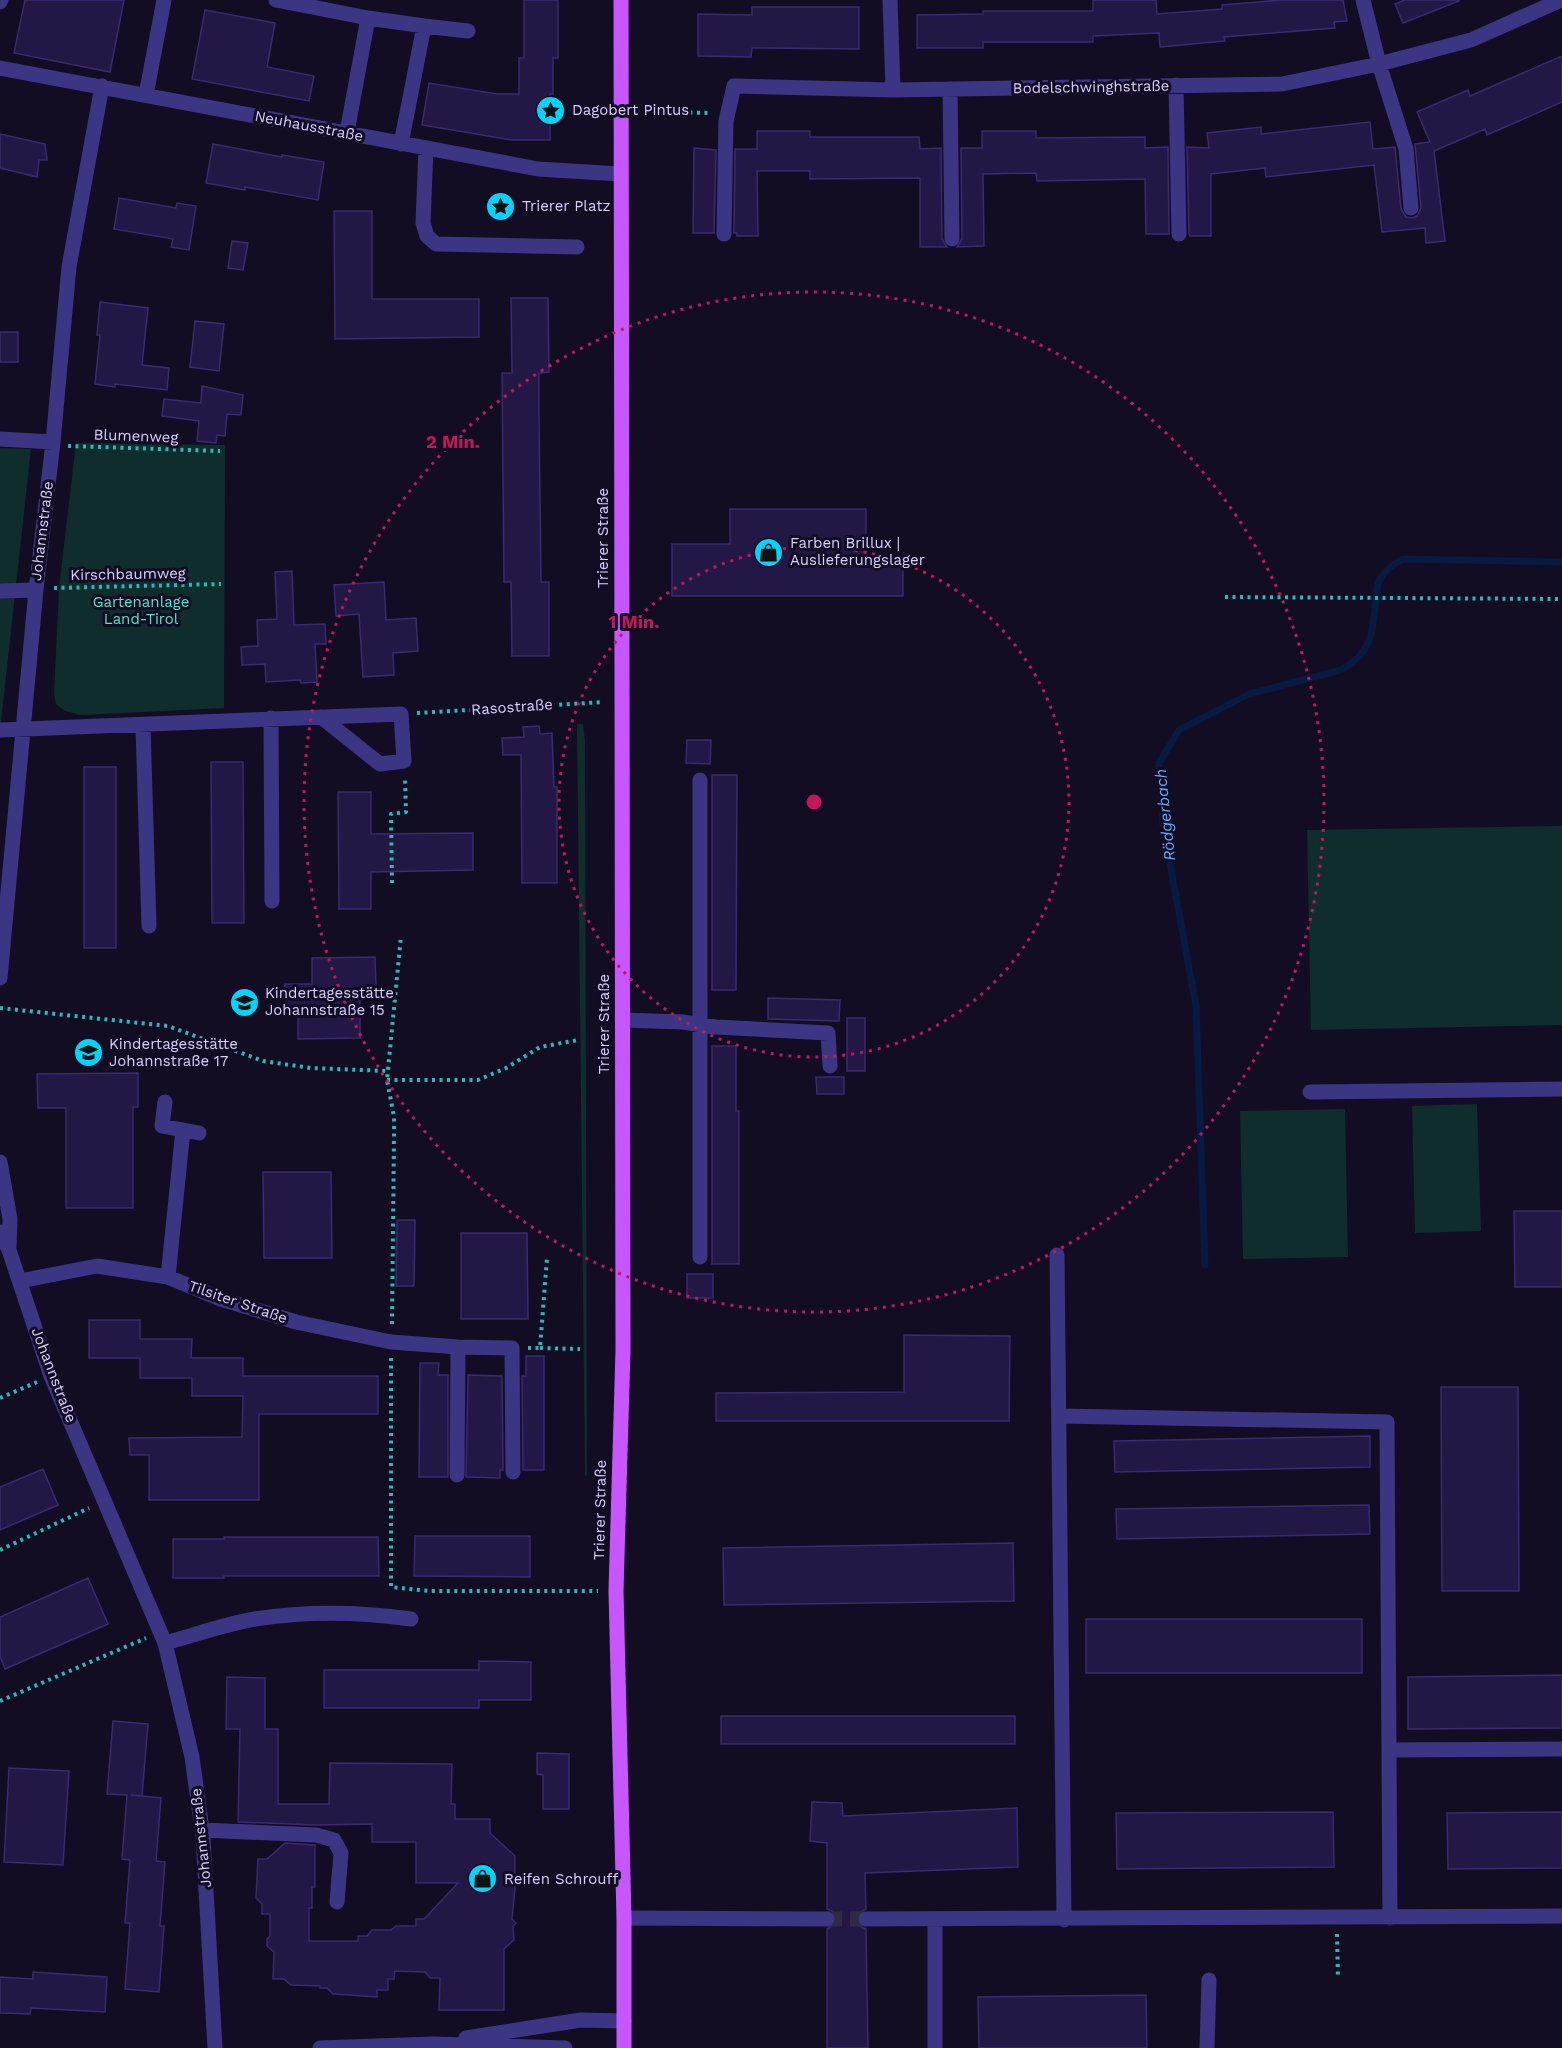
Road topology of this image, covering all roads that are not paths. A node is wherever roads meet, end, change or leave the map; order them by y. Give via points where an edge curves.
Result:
1 (164, 0) edge
2 (276, 0) edge
3 (621, 0) edge
4 (890, 0) edge
5 (1363, 0) edge
6 (1561, 0) edge
7 (368, 18) junction
8 (424, 26) junction
9 (468, 31) dead end
10 (1379, 64) junction
11 (0, 68) edge
12 (1176, 85) junction
13 (102, 87) junction
14 (951, 89) junction
15 (893, 90) junction
16 (146, 95) junction
17 (347, 132) junction
18 (401, 144) junction
19 (426, 148) junction
20 (620, 174) junction
21 (1411, 208) dead end
22 (724, 234) dead end
23 (1179, 234) dead end
24 (952, 239) dead end
25 (577, 247) dead end
26 (0, 439) edge
27 (52, 444) junction
28 (36, 590) junction
29 (0, 591) edge
30 (321, 717) junction
31 (271, 718) junction
32 (143, 726) junction
33 (22, 729) junction
34 (0, 730) edge
35 (700, 780) dead end
36 (272, 901) dead end
37 (149, 926) dead end
38 (0, 978) edge
39 (622, 1020) junction
40 (700, 1025) junction
41 (830, 1065) dead end
42 (1562, 1089) edge
43 (1310, 1092) dead end
44 (165, 1102) dead end
45 (183, 1130) junction
46 (199, 1133) dead end
47 (0, 1162) edge
48 (0, 1232) edge
49 (9, 1250) junction
50 (1057, 1255) dead end
51 (700, 1257) dead end
52 (168, 1277) junction
53 (20, 1281) junction
54 (458, 1347) junction
55 (1059, 1416) junction
56 (513, 1472) dead end
57 (457, 1475) dead end
58 (411, 1619) dead end
59 (163, 1637) junction
60 (1562, 1749) edge
61 (1389, 1750) junction
62 (202, 1830) junction
63 (337, 1902) dead end
64 (1562, 1916) edge
65 (624, 1918) junction
66 (1390, 1918) junction
67 (827, 1919) tunnel mouth
68 (866, 1919) tunnel mouth
69 (935, 1920) junction
70 (1064, 1920) junction
71 (1209, 1980) dead end
72 (624, 2021) junction
73 (434, 2044) junction
74 (215, 2048) edge
75 (320, 2048) edge
76 (566, 2048) edge
77 (624, 2048) edge
78 (935, 2048) edge
79 (1207, 2048) edge

1 - 16 street
2 - 7 street
3 - 20 main road, Trierer Straße
4 - 15 street
5 - 10 street
6 - 10 street, Bodelschwinghstraße via 1471,40
7 - 8 street
7 - 17 street
8 - 9 street
8 - 18 street
10 - 12 street, Bodelschwinghstraße via 1282,84
10 - 21 street via 1406,149
11 - 13 street, Neuhausstraße
12 - 14 street, Bodelschwinghstraße
12 - 23 street
13 - 16 street, Neuhausstraße
13 - 27 street, Johannstraße via 69,267
14 - 15 street, Bodelschwinghstraße
14 - 24 street
15 - 22 street, Bodelschwinghstraße via 734,86 726,121
16 - 17 street, Neuhausstraße
17 - 18 street, Neuhausstraße
18 - 19 street, Neuhausstraße
19 - 20 street, Neuhausstraße via 538,169
19 - 25 street via 423,223 427,236 436,243
20 - 39 main road, Trierer Straße
26 - 27 street
27 - 28 street, Johannstraße
28 - 29 street
28 - 33 street, Johannstraße
30 - 30 street via 401,714 404,761 380,764
30 - 31 street
31 - 32 street
31 - 36 street
32 - 33 street
32 - 37 street
33 - 34 street
33 - 38 street, Johannstraße
35 - 40 street
39 - 40 street
39 - 65 main road, Trierer Straße via 623,1350 616,1591
40 - 41 street via 828,1033
40 - 51 street
42 - 43 street
44 - 45 street via 162,1126
45 - 46 street
45 - 52 street
47 - 49 street, Johannstraße via 10,1219
48 - 49 street, Johannstraße
49 - 53 street, Johannstraße
50 - 55 street
52 - 53 street, Tilsiter Straße via 97,1266
52 - 54 street, Tilsiter Straße via 221,1299 296,1322 391,1342
53 - 59 street, Johannstraße via 51,1376
54 - 56 street, Tilsiter Straße via 512,1348
54 - 57 street
55 - 61 street via 1387,1422
55 - 70 street
58 - 59 street via 373,1613 313,1614 254,1619
59 - 62 street, Johannstraße via 192,1757
60 - 61 street
61 - 66 street
62 - 63 street via 316,1835 334,1840 341,1853
62 - 74 street, Johannstraße
64 - 66 street
65 - 67 street
65 - 72 main road, Trierer Straße
66 - 70 street
68 - 69 street
69 - 70 street
69 - 78 street
71 - 79 street
72 - 73 street via 581,2020
72 - 77 main road, Trierer Straße
73 - 75 street
73 - 76 street

